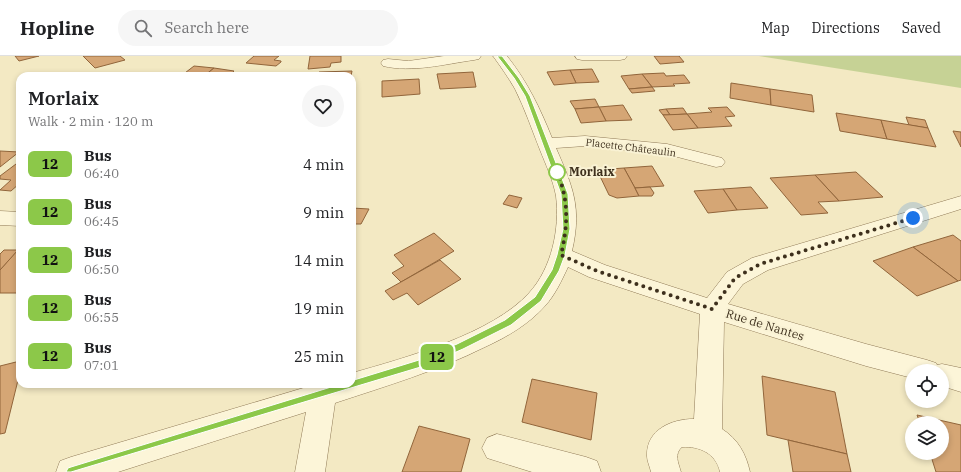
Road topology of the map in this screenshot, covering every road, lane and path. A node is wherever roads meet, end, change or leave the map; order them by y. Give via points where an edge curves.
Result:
1 (474, 56) edge
2 (500, 56) edge
3 (582, 56) edge
4 (620, 56) edge
5 (388, 63) dead end
6 (546, 143) junction
7 (716, 162) dead end
8 (961, 202) edge
9 (0, 218) edge
10 (16, 219) edge
11 (561, 255) junction
12 (712, 309) junction
13 (905, 365) edge
14 (949, 377) edge
15 (961, 380) edge
16 (356, 381) edge
17 (323, 390) edge
18 (707, 436) junction
19 (498, 448) dead end
20 (71, 472) edge
21 (310, 472) edge
22 (586, 472) edge
23 (666, 472) edge
24 (735, 472) edge

1 - 5 street via 408,65
2 - 6 street via 527,96
3 - 4 street
6 - 7 street, Placette Châteaulin via 585,141 667,149
6 - 11 street via 565,194 567,229
8 - 12 street via 760,264 735,278
9 - 10 street
11 - 12 street, Rue de Nantes via 597,271
11 - 16 street via 555,271 538,299 508,322 421,364
12 - 13 street, Rue de Nantes
12 - 18 street
14 - 15 street
17 - 20 street
17 - 21 street
18 - 23 street via 692,431 679,432 668,439 662,450 662,464
18 - 24 street via 720,445 731,458
19 - 22 street

